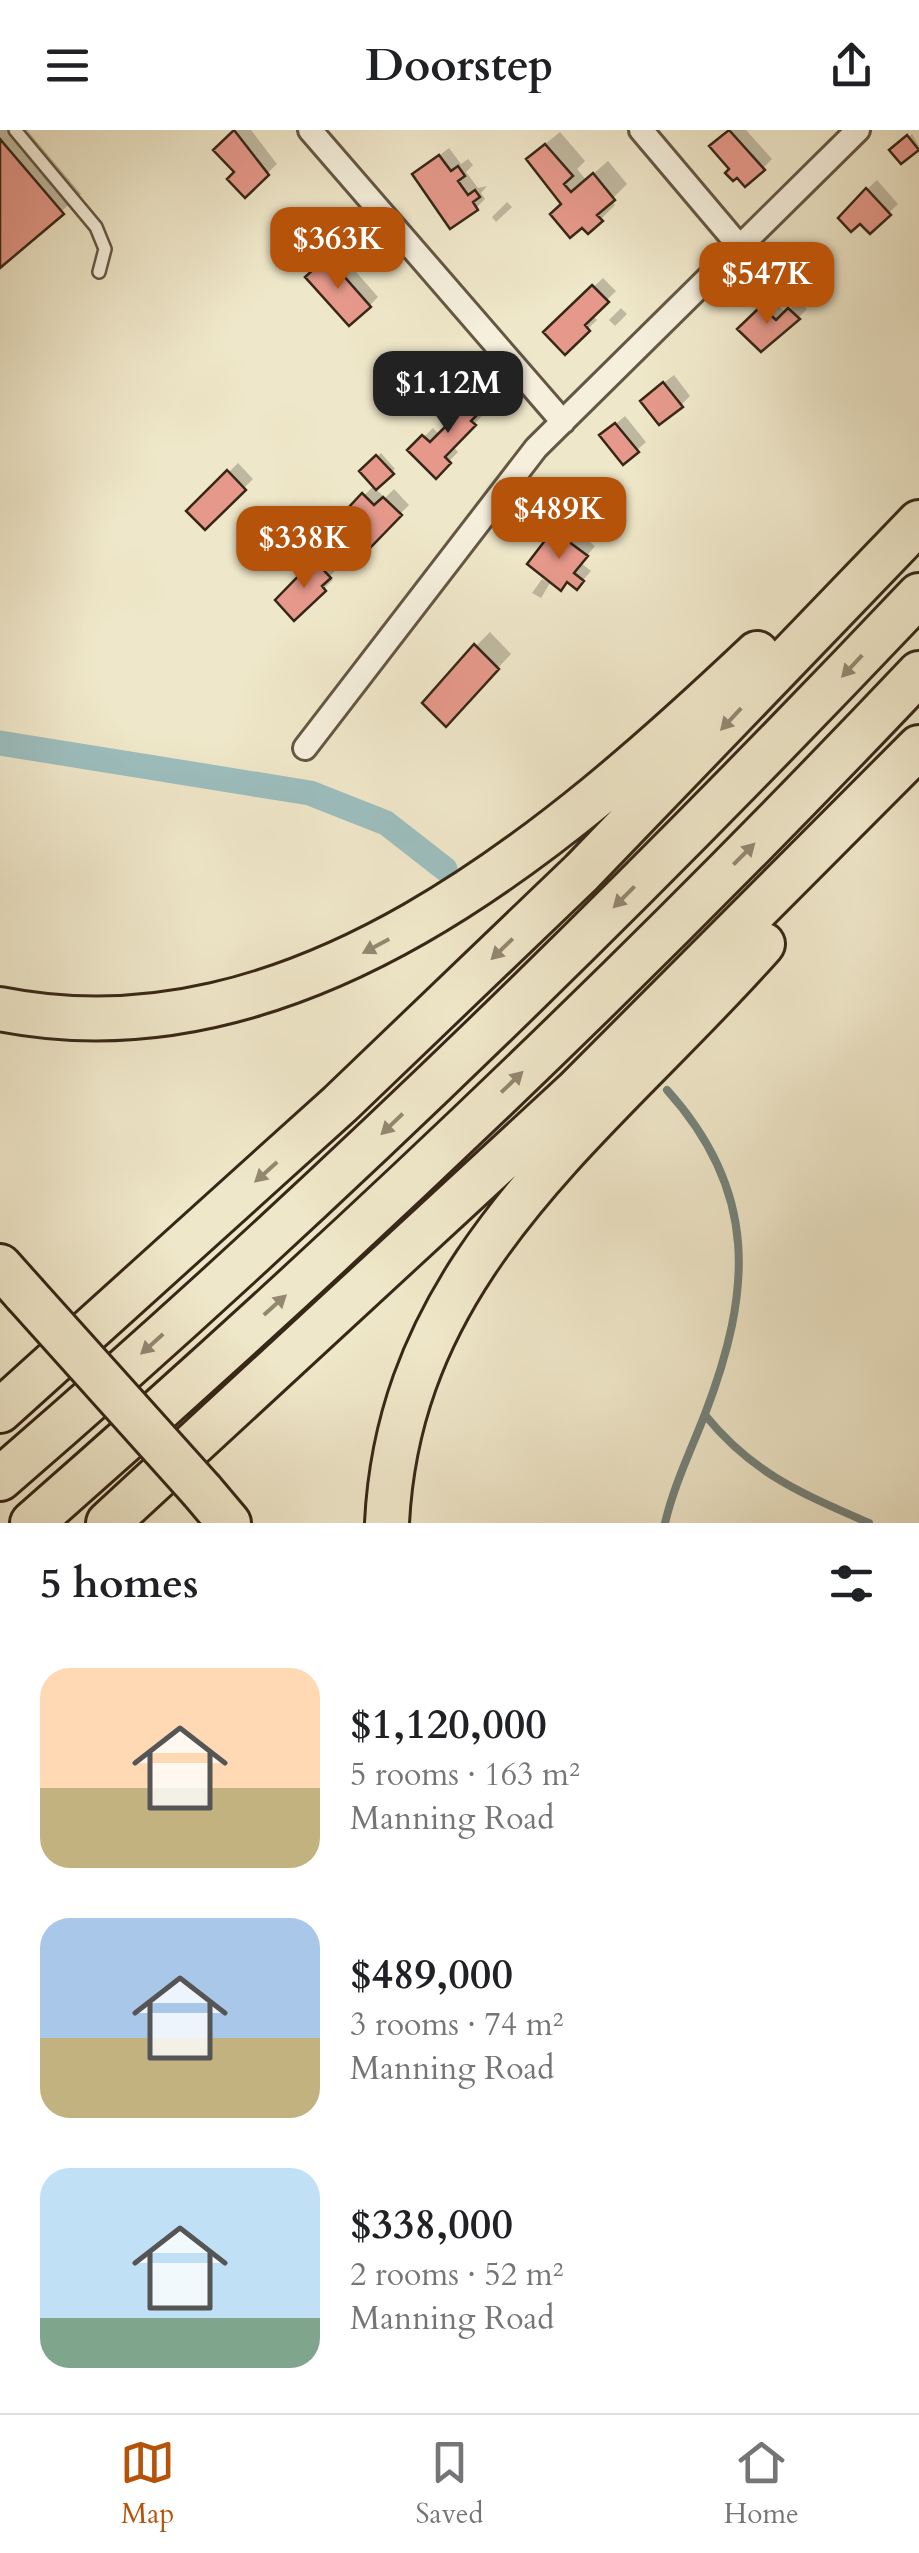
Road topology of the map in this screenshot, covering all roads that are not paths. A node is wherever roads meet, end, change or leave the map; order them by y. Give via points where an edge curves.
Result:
1 (15, 130) edge
2 (310, 130) edge
3 (642, 130) edge
4 (858, 130) edge
5 (740, 247) junction
6 (100, 272) dead end
7 (563, 422) junction
8 (919, 521) edge
9 (919, 595) edge
10 (919, 673) edge
11 (305, 748) dead end
12 (919, 748) edge
13 (919, 764) edge
14 (0, 1009) edge
15 (12, 1280) edge
16 (0, 1412) edge
17 (0, 1478) edge
18 (215, 1507) edge
19 (32, 1523) edge
20 (108, 1523) edge
21 (387, 1523) edge

1 - 6 lane via 96,227 105,249
2 - 7 street
3 - 5 street
4 - 5 street
5 - 7 street
7 - 11 street via 492,501
8 -> 14 highway via 852,563 721,688 560,823 382,943 286,986 215,1004 95,1016
8 -> 16 highway via 568,886 340,1104
9 -> 17 highway via 527,995 336,1177
19 -> 10 highway via 490,1104
12 - 20 highway via 560,1105
13 - 21 highway via 476,1257 414,1379 397,1438
15 - 18 highway, bridge

